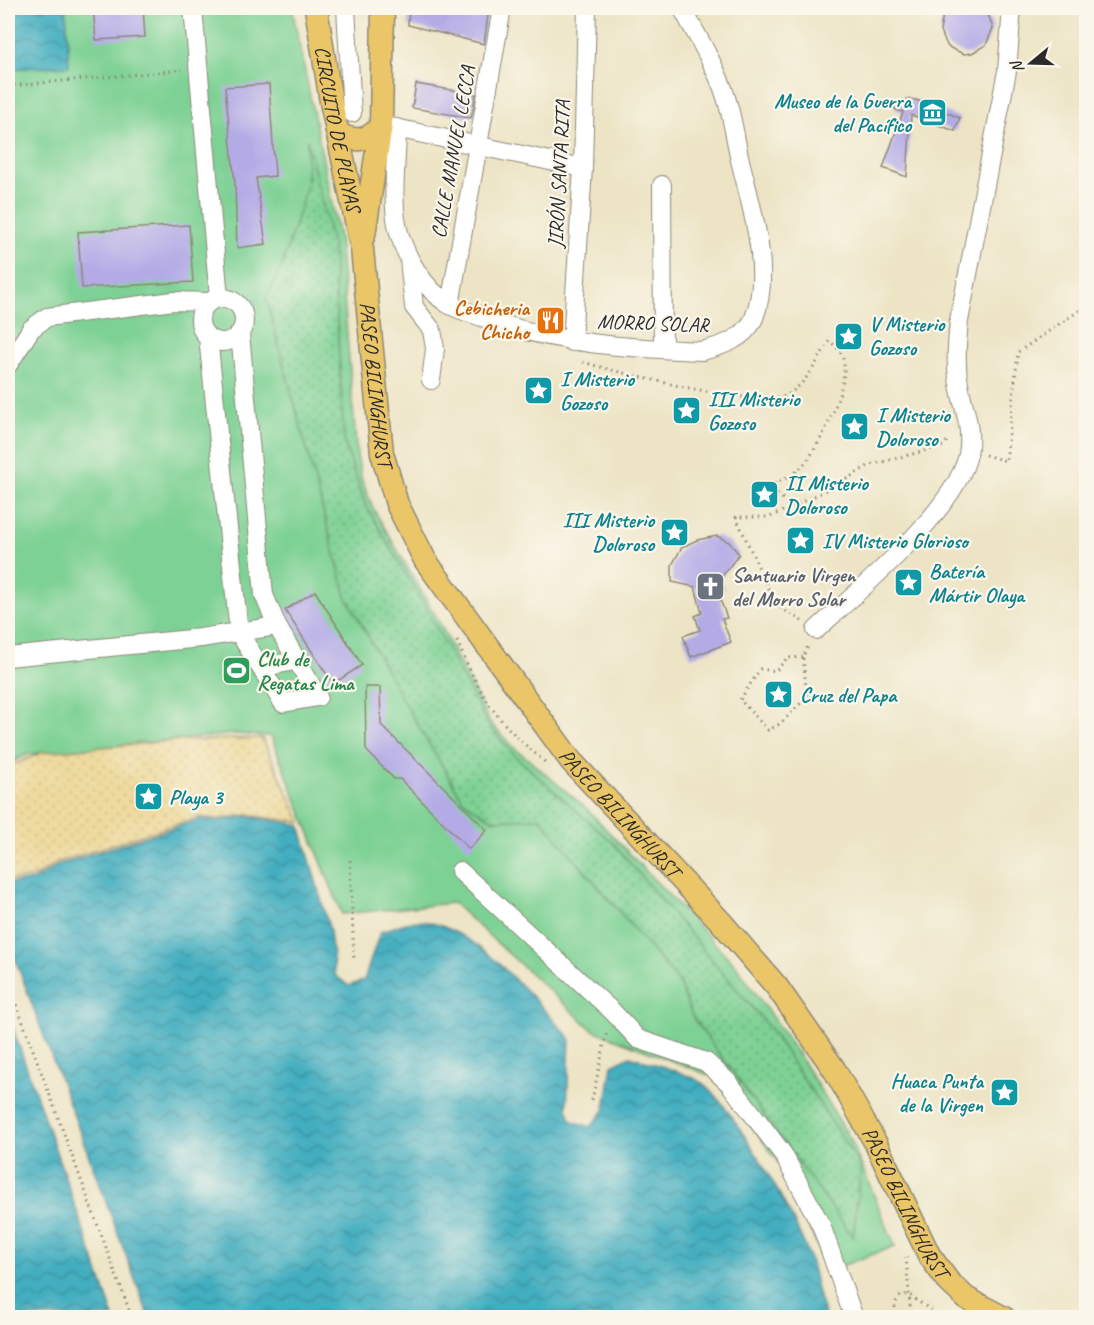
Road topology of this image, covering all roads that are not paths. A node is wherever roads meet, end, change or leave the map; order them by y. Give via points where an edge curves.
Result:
1 (193, 8) edge
2 (316, 8) edge
3 (346, 8) edge
4 (383, 8) edge
5 (502, 8) edge
6 (587, 8) edge
7 (682, 8) edge
8 (1012, 8) edge
9 (352, 113) dead end
10 (389, 127) junction
11 (337, 132) junction
12 (477, 145) junction
13 (583, 168) junction
14 (662, 185) dead end
15 (362, 249) junction
16 (408, 258) junction
17 (214, 300) junction
18 (450, 305) junction
19 (240, 333) junction
20 (208, 337) junction
21 (572, 342) junction
22 (663, 350) junction
23 (8, 365) edge
24 (431, 380) dead end
25 (277, 626) junction
26 (816, 630) road end
27 (239, 633) junction
28 (8, 657) edge
29 (298, 660) junction
30 (261, 668) junction
31 (460, 871) dead end
32 (854, 1317) edge
33 (1004, 1317) edge

1 - 17 street
2 - 11 main road, CIRCUITO DE PLAYAS
3 - 9 street
4 - 10 main road
5 - 12 street, CALLE MANUEL LECCA
6 - 13 street, JIRÓN SANTA RITA
7 - 22 street, MORRO SOLAR via 707,52 728,106 756,229 760,289 753,320 738,338 702,351
8 - 26 street via 1007,71 959,321 956,355 959,385 970,422 969,450 958,480 901,552
10 - 11 main road via 360,140
10 - 12 street
10 - 15 main road
10 - 16 street, MORRO SOLAR via 399,232
11 - 15 main road, CIRCUITO DE PLAYAS
12 - 13 street
12 - 18 street, CALLE MANUEL LECCA
13 - 21 street, JIRÓN SANTA RITA
14 - 22 street
15 - 33 main road, PASEO BILINGHURST via 382,453 397,504 425,560 571,761 777,987 834,1069 875,1142 929,1255 948,1281 966,1298
16 - 18 street, MORRO SOLAR via 423,281
16 - 24 street via 414,307 432,330 435,348
17 - 19 street via 233,301 243,311
17 - 20 street via 200,319
17 - 23 street via 47,316 31,328
18 - 21 street, MORRO SOLAR via 510,328
19 - 20 street via 221,342
19 - 25 street via 264,595
20 - 27 street
21 - 22 street, MORRO SOLAR
25 - 27 street
25 - 29 street
27 - 28 street
27 - 30 street
29 - 30 street
29 - 30 street via 318,697 283,703
31 - 32 street via 638,1039 706,1062 729,1083 783,1154 821,1225

